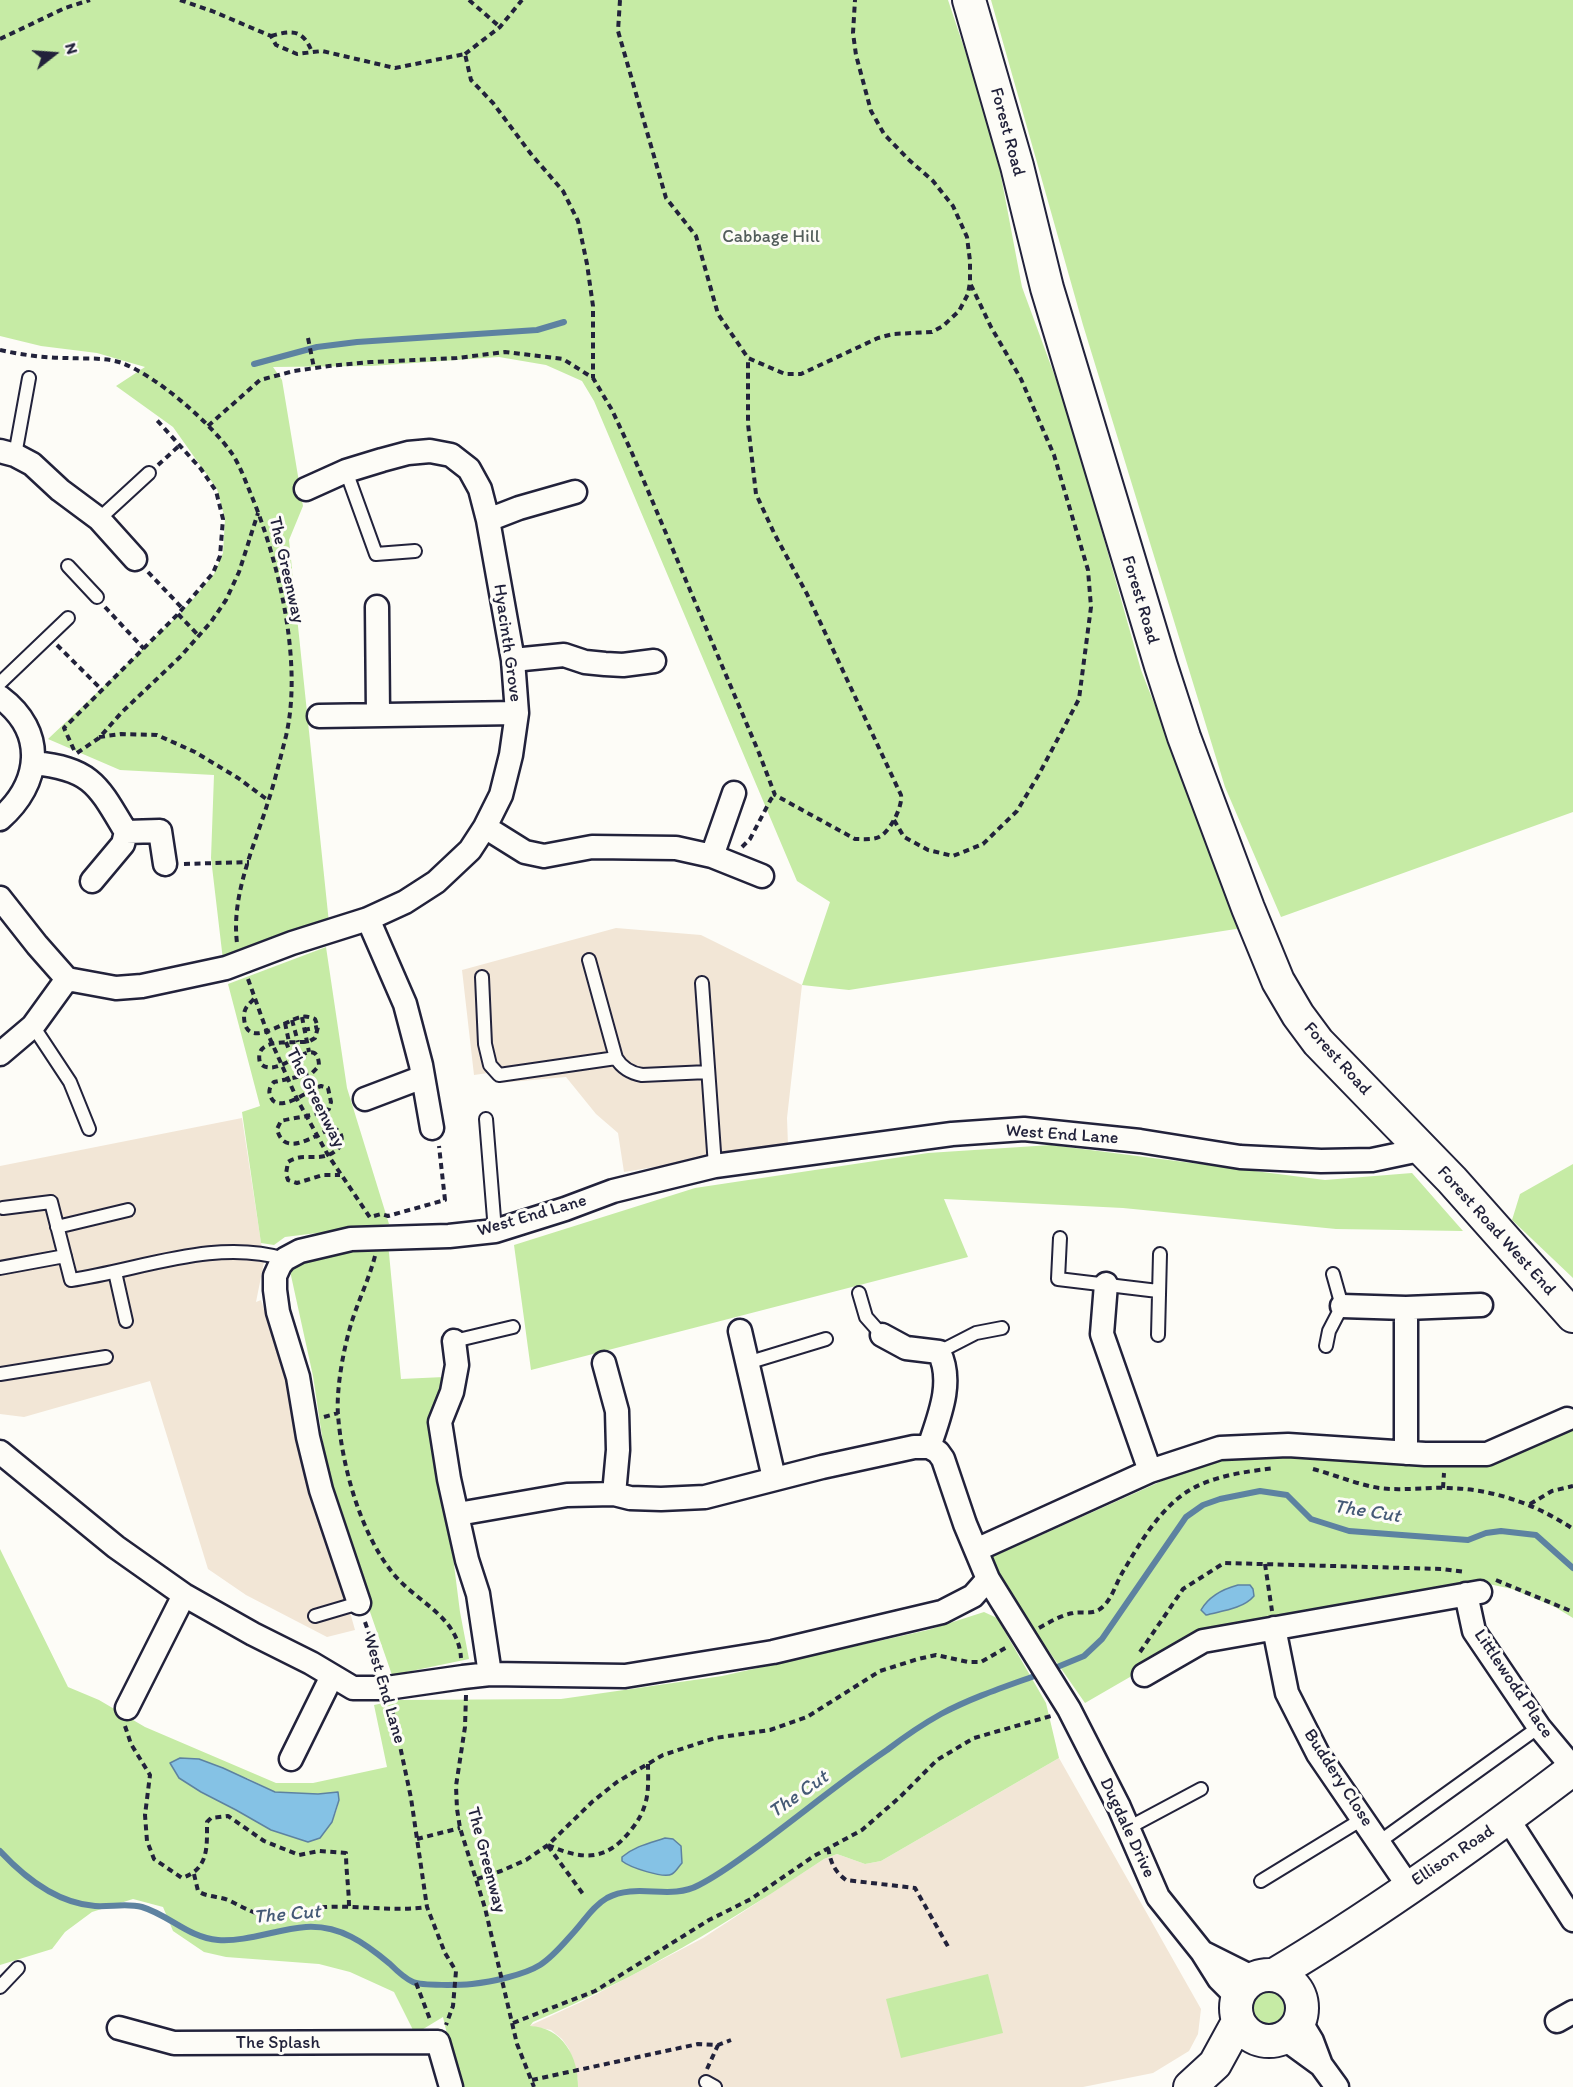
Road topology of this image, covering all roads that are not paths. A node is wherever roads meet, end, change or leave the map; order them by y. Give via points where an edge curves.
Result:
1 (969, 0) edge
2 (29, 378) dead end
3 (7, 453) edge
4 (346, 471) junction
5 (149, 473) road end
6 (306, 489) dead end
7 (575, 492) dead end
8 (99, 519) junction
9 (488, 520) junction
10 (415, 551) dead end
11 (135, 559) road end
12 (68, 566) dead end
13 (97, 597) road end
14 (377, 607) dead end
15 (68, 618) dead end
16 (513, 660) junction
17 (654, 661) dead end
18 (0, 683) edge
19 (0, 697) edge
20 (517, 713) junction
21 (378, 714) junction
22 (319, 716) dead end
23 (34, 763) junction
24 (734, 792) dead end
25 (0, 819) edge
26 (485, 827) junction
27 (126, 832) junction
28 (720, 858) junction
29 (165, 864) road end
30 (762, 876) dead end
31 (92, 881) dead end
32 (0, 898) edge
33 (368, 919) junction
34 (589, 960) dead end
35 (482, 977) dead end
36 (67, 979) junction
37 (702, 983) dead end
38 (33, 1026) junction
39 (0, 1054) edge
40 (616, 1058) junction
41 (708, 1072) junction
42 (423, 1077) junction
43 (365, 1099) dead end
44 (486, 1119) dead end
45 (432, 1128) road end
46 (89, 1129) dead end
47 (1418, 1146) junction
48 (715, 1167) junction
49 (3, 1208) dead end
50 (128, 1210) dead end
51 (57, 1227) junction
52 (495, 1231) junction
53 (1059, 1238) dead end
54 (1160, 1254) dead end
55 (65, 1256) junction
56 (285, 1259) junction
57 (0, 1268) edge
58 (115, 1272) junction
59 (1333, 1274) dead end
60 (1106, 1284) junction
61 (1158, 1291) junction
62 (859, 1293) dead end
63 (1481, 1305) dead end
64 (1342, 1306) junction
65 (1406, 1308) junction
66 (1573, 1316) edge
67 (126, 1321) dead end
68 (513, 1327) dead end
69 (1002, 1328) dead end
70 (740, 1331) dead end
71 (882, 1335) joint
72 (1158, 1335) dead end
73 (826, 1339) dead end
74 (454, 1341) joint
75 (1326, 1346) dead end
76 (939, 1352) junction
77 (106, 1357) dead end
78 (604, 1363) dead end
79 (747, 1363) junction
80 (0, 1374) edge
81 (1567, 1419) dead end
82 (929, 1447) junction
83 (0, 1452) edge
84 (1406, 1453) junction
85 (1150, 1471) junction
86 (774, 1478) junction
87 (614, 1494) junction
88 (458, 1514) junction
89 (976, 1550) junction
90 (988, 1579) junction
91 (184, 1595) junction
92 (358, 1603) joint
93 (315, 1616) dead end
94 (1274, 1628) junction
95 (1142, 1664) road end
96 (490, 1674) junction
97 (332, 1676) junction
98 (127, 1708) road end
99 (1539, 1727) junction
100 (291, 1759) dead end
101 (1573, 1768) edge
102 (1201, 1789) dead end
103 (1364, 1818) junction
104 (1508, 1819) junction
105 (1128, 1828) junction
106 (1379, 1842) junction
107 (1261, 1881) dead end
108 (1409, 1887) junction
109 (1571, 1912) edge
110 (18, 1968) dead end
111 (0, 1987) edge
112 (1268, 2009) junction
113 (119, 2028) dead end
114 (451, 2087) edge
115 (1190, 2087) edge
116 (1336, 2087) edge

1 - 47 main road, Forest Road via 1047,288 1123,545 1184,737 1248,908 1278,981 1298,1015 1318,1042
2 - 3 lane
3 - 8 street via 32,464
4 - 6 street, Hyacinth Grove
4 - 9 street, Hyacinth Grove via 408,453 430,451 451,455 469,469 480,489
4 - 10 lane via 376,554
5 - 8 lane
7 - 9 street
8 - 11 street
9 - 16 street, Hyacinth Grove
12 - 13 lane
14 - 21 street
15 - 18 lane
16 - 17 street via 564,655 605,664
16 - 20 street, Hyacinth Grove
19 - 23 street via 25,723
20 - 21 street
20 - 26 street, Hyacinth Grove via 501,795
21 - 22 street
23 - 25 street via 21,798
23 - 27 street via 60,765 91,779
24 - 28 street
26 - 28 street via 525,852 544,856 592,847 676,848
26 - 33 street, Hyacinth Grove via 470,850 436,882
27 - 29 street via 160,831
27 - 31 street via 123,844
28 - 30 street
32 - 36 street
33 - 36 street, Hyacinth Grove via 226,968 142,986 116,988
33 - 42 street via 405,1004
34 - 40 lane
35 - 40 lane via 485,1044 490,1065 499,1075
36 - 38 street
37 - 41 lane
38 - 39 street
38 - 46 lane via 70,1082
40 - 41 lane via 622,1067 635,1074
41 - 48 lane
42 - 43 street
42 - 45 street
44 - 52 lane
47 - 48 street, West End Lane via 1410,1152 1372,1160 1240,1158 1140,1141 1024,1129 952,1134
47 - 66 main road, Forest Road West End
48 - 52 street, West End Lane via 614,1191
49 - 51 lane via 51,1202
50 - 51 lane
51 - 55 lane
52 - 56 street, West End Lane via 351,1239 300,1251
53 - 60 lane via 1058,1279
54 - 61 lane
55 - 57 lane
55 - 58 lane via 71,1280
56 - 58 lane via 264,1253 193,1254
56 - 92 street via 275,1276 278,1312 298,1377 321,1490
58 - 67 lane
59 - 64 lane
60 - 61 lane
60 - 85 street via 1102,1334
61 - 72 lane
62 - 71 lane via 866,1317
63 - 65 street
64 - 65 street
64 - 75 lane
65 - 84 street
68 - 74 lane
69 - 76 lane via 976,1333
70 - 79 street
71 - 76 street via 906,1348
73 - 79 lane
74 - 88 street via 457,1365 440,1422
76 - 82 street via 945,1364 946,1385
77 - 80 lane
78 - 87 street via 617,1411
79 - 86 street
81 - 84 street via 1486,1454
82 - 86 street via 895,1450
82 - 89 street, Dugdale Drive via 943,1459
83 - 91 street via 116,1547
84 - 85 street via 1288,1445 1220,1449
85 - 89 street
86 - 87 street via 705,1497 630,1498
87 - 88 street via 567,1496
88 - 96 street via 478,1594
89 - 90 street, Dugdale Drive
90 - 96 street via 973,1596 942,1612 774,1652 625,1676
90 - 105 street, Dugdale Drive via 1027,1642
91 - 97 street
91 - 98 street
92 - 93 lane
94 - 95 street via 1203,1641
94 - 99 street, Littlewodd Place via 1479,1585 1474,1631
94 - 103 street, Buddery Close via 1287,1693 1318,1754
96 - 97 street via 387,1688 353,1688
97 - 100 street
99 - 101 street, Littlewodd Place
99 - 106 lane
101 - 104 main road, Ellison Road
102 - 105 lane
103 - 106 street, Buddery Close
103 - 107 lane
104 - 108 main road, Ellison Road
104 - 109 street
105 - 112 street, Dugdale Drive via 1158,1897 1219,1979
106 - 108 street, Buddery Close
108 - 112 main road, Ellison Road via 1332,1941
110 - 111 lane
112 - 115 main road
112 - 116 street, Dugdale Drive via 1312,2041 1321,2065
113 - 114 street, The Splash via 174,2043 438,2042

